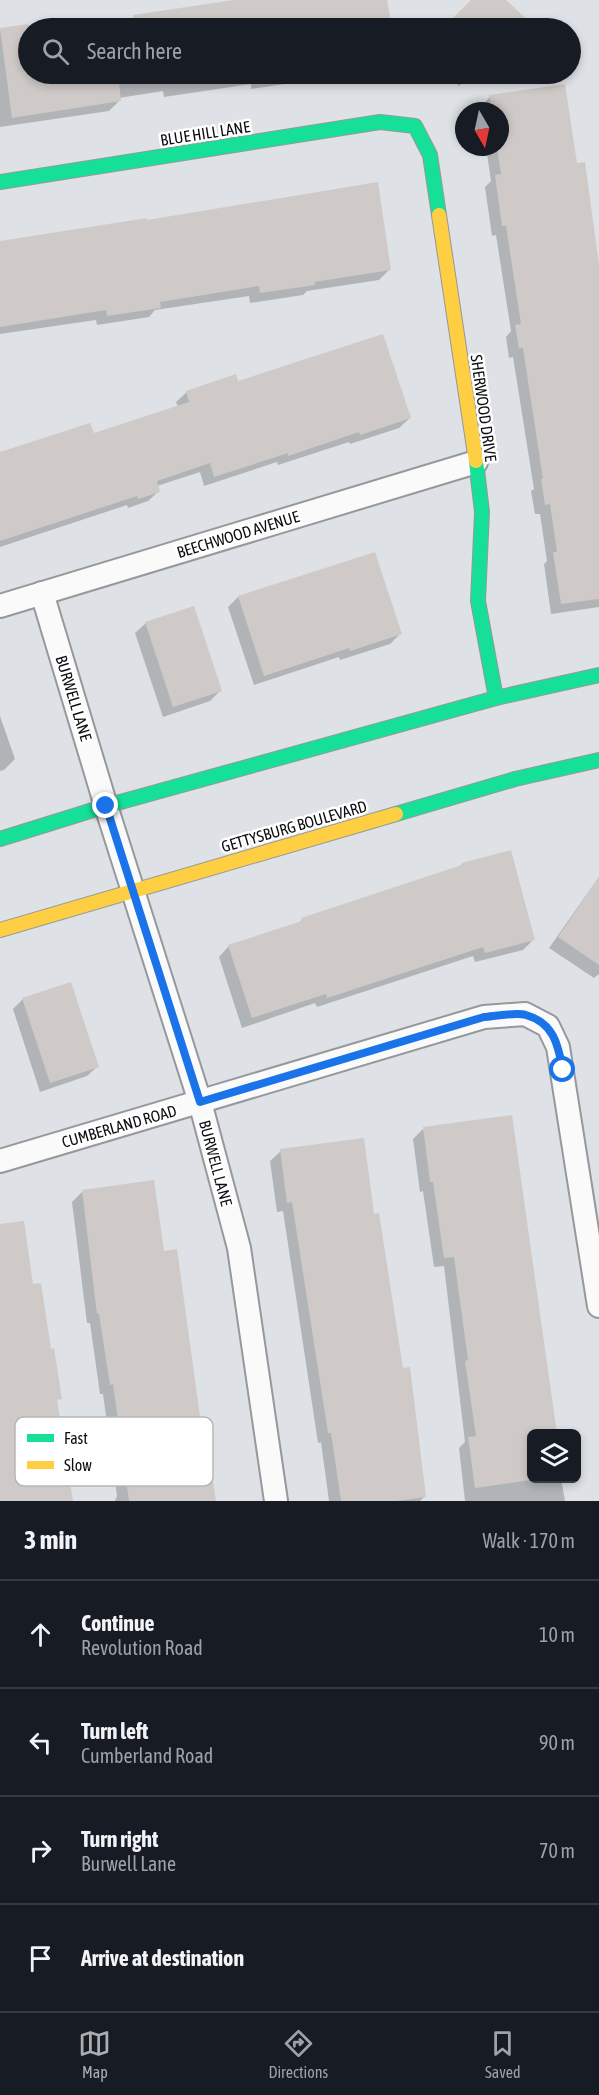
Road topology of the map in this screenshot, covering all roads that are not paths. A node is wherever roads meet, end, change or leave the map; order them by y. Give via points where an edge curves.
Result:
1 (415, 126) joint
2 (0, 182) edge
3 (476, 462) junction
4 (42, 593) junction
5 (0, 606) edge
6 (599, 675) edge
7 (496, 698) junction
8 (599, 760) edge
9 (106, 806) junction
10 (0, 839) edge
11 (133, 890) junction
12 (0, 930) edge
13 (200, 1102) junction
14 (0, 1161) edge
15 (599, 1306) edge
16 (276, 1501) edge

1 - 2 street, BLUE HILL LANE via 380,122
1 - 3 street, SHERWOOD DRIVE via 430,155
3 - 4 street, BEECHWOOD AVENUE
3 - 7 street, SHERWOOD DRIVE via 482,513 478,601
4 - 5 street, BEECHWOOD AVENUE
4 - 9 street, BURWELL LANE
6 - 7 street
7 - 9 street
8 - 11 street, GETTYSBURG BOULEVARD via 516,779
9 - 10 street
9 - 11 street, BURWELL LANE
11 - 12 street, GETTYSBURG BOULEVARD
11 - 13 street, BURWELL LANE
13 - 14 street, CUMBERLAND ROAD
13 - 15 street, CUMBERLAND ROAD via 484,1017 525,1014 548,1026 558,1047
13 - 16 street, BURWELL LANE via 239,1248

